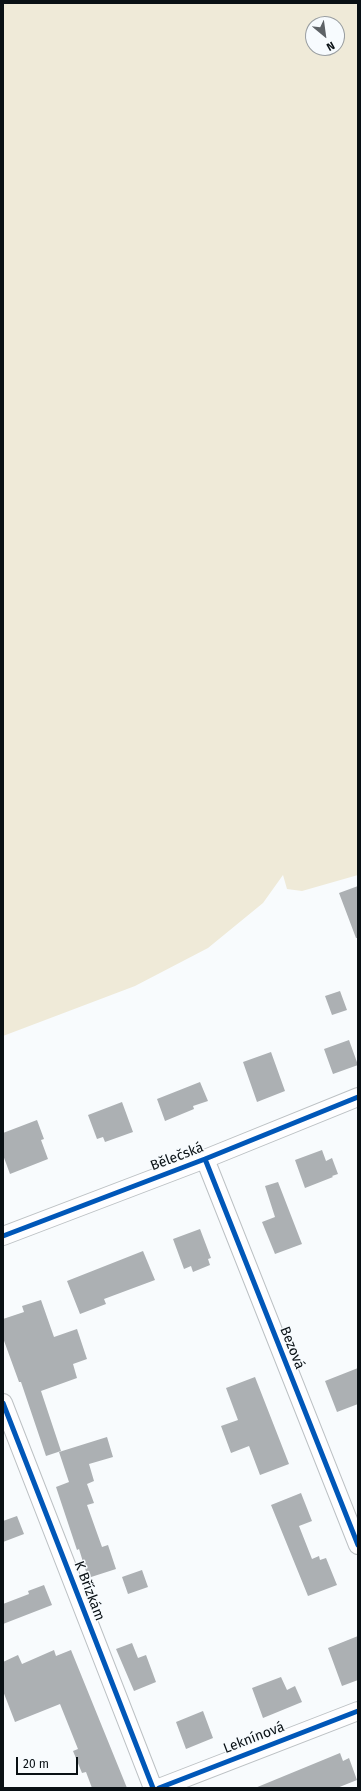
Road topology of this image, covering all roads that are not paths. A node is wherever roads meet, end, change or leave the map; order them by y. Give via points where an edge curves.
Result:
1 (358, 1097) edge
2 (205, 1159) junction
3 (3, 1236) edge
4 (3, 1403) edge
5 (358, 1545) edge
6 (358, 1711) edge
7 (153, 1788) edge
8 (160, 1788) edge

1 - 2 street, Bělečská
2 - 3 street, Bělečská
2 - 5 street, Bezová
4 - 7 street, K Břízkám
6 - 8 street, Leknínová

